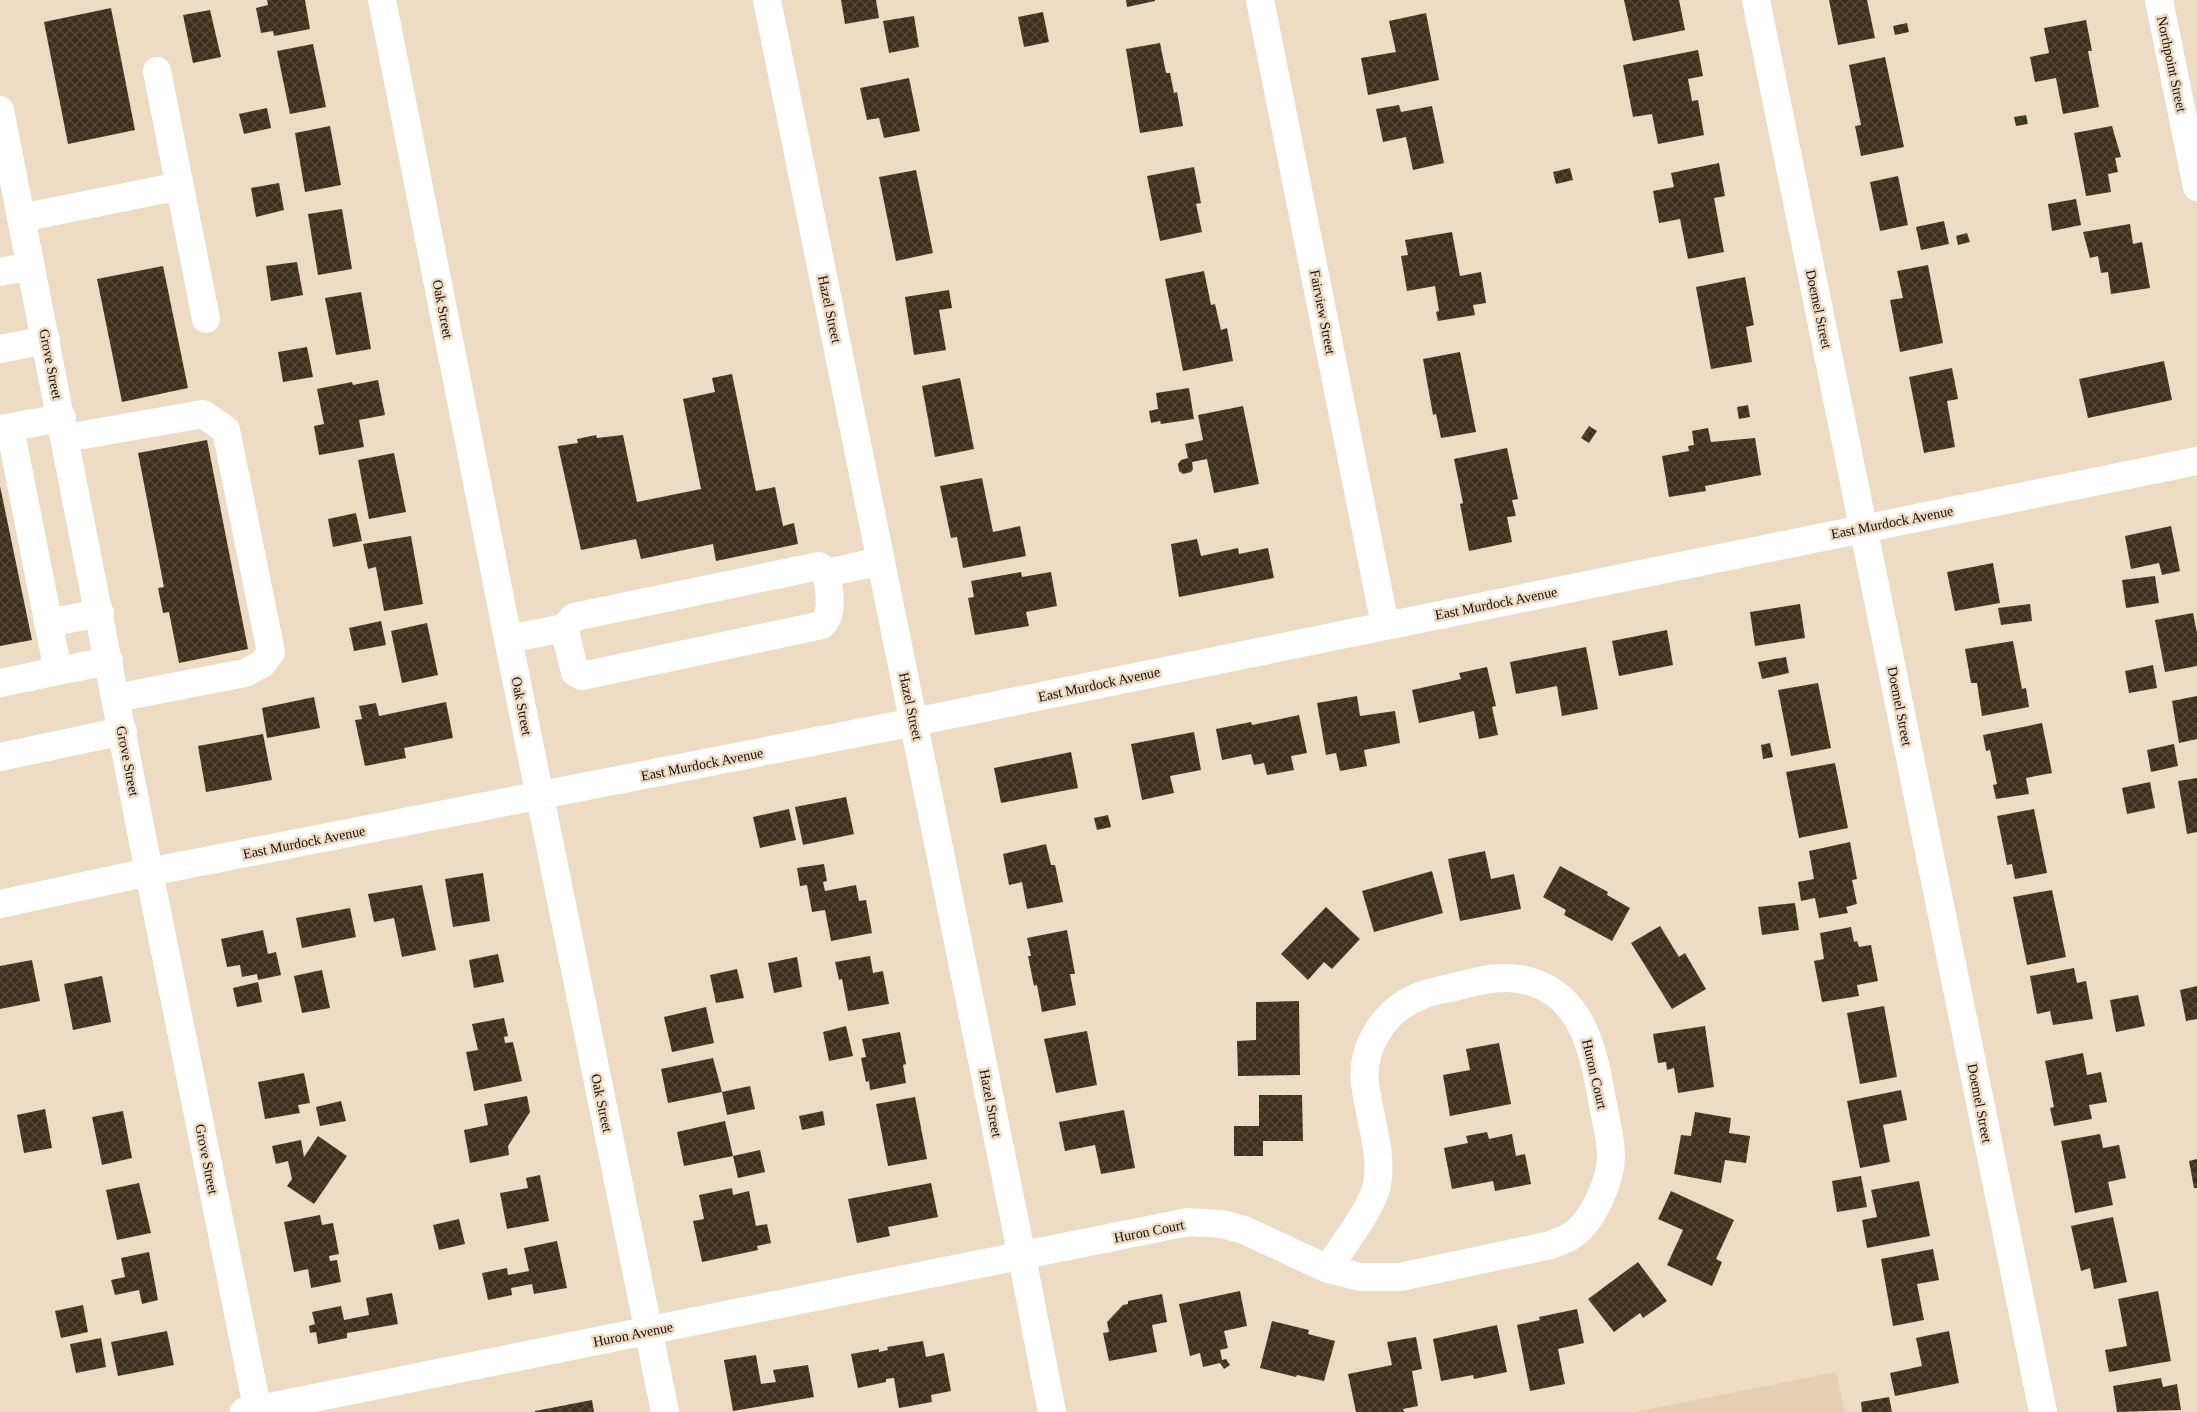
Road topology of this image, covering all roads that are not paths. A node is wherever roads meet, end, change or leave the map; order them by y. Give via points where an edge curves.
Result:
1 (382, 0) edge
2 (766, 0) edge
3 (1260, 0) edge
4 (1756, 0) edge
5 (2158, 0) edge
6 (157, 71) dead end
7 (0, 110) edge
8 (4, 150) edge
9 (180, 186) junction
10 (2197, 187) edge
11 (21, 218) junction
12 (31, 266) junction
13 (0, 272) edge
14 (206, 319) dead end
15 (46, 340) junction
16 (0, 349) edge
17 (5, 428) edge
18 (64, 428) junction
19 (2197, 461) edge
20 (1864, 528) junction
21 (881, 561) junction
22 (827, 573) junction
23 (100, 613) junction
24 (48, 623) junction
25 (1385, 625) junction
26 (564, 628) junction
27 (508, 640) junction
28 (109, 661) junction
29 (58, 671) junction
30 (0, 683) edge
31 (116, 698) junction
32 (914, 722) junction
33 (123, 731) junction
34 (0, 757) edge
35 (540, 797) junction
36 (149, 872) junction
37 (0, 904) edge
38 (1022, 1257) junction
39 (1328, 1269) junction
40 (649, 1331) junction
41 (253, 1411) edge
42 (665, 1412) edge
43 (1052, 1412) edge
44 (2043, 1412) edge

1 - 27 street, Oak Street
2 - 21 street, Hazel Street
3 - 25 street, Fairview Street
4 - 20 street, Doemel Street
5 - 10 street, Northpoint Street
6 - 9 street
7 - 8 street, Grove Street
8 - 11 street, Grove Street
9 - 11 street
9 - 14 street
11 - 12 street, Grove Street
12 - 13 street
12 - 15 street, Grove Street
15 - 16 street
15 - 18 street, Grove Street
17 - 18 street
17 - 24 street
18 - 23 street, Grove Street
18 - 31 street via 203,414 226,430 271,652 262,664 245,673
19 - 20 street, East Murdock Avenue
20 - 25 street, East Murdock Avenue
20 - 44 street, Doemel Street
21 - 22 street
21 - 32 street, Hazel Street
22 - 26 street via 819,566 574,617
22 - 26 street via 830,612 822,625 582,676 575,672
23 - 24 street
23 - 28 street, Grove Street
24 - 29 street
25 - 32 street, East Murdock Avenue
26 - 27 street
27 - 35 street, Oak Street
28 - 29 street
28 - 31 street, Grove Street
29 - 30 street
31 - 33 street, Grove Street
32 - 35 street, East Murdock Avenue
32 - 38 street, Hazel Street
33 - 34 street
33 - 36 street, Grove Street
35 - 36 street, East Murdock Avenue
35 - 40 street, Oak Street
36 - 37 street, East Murdock Avenue
36 - 41 street, Grove Street
38 - 39 street, Huron Court via 1188,1222 1244,1230
38 - 40 street, Huron Avenue
38 - 43 street, Hazel Street
39 - 39 street, Huron Court via 1360,1277 1400,1277 1550,1245 1572,1236 1588,1220 1606,1181 1611,1155 1608,1132 1590,1042 1579,1020 1548,989 1532,982 1494,978 1418,996 1382,1023 1365,1063 1378,1166 1376,1186 1369,1205
40 - 41 street, Huron Avenue
40 - 42 street, Oak Street

